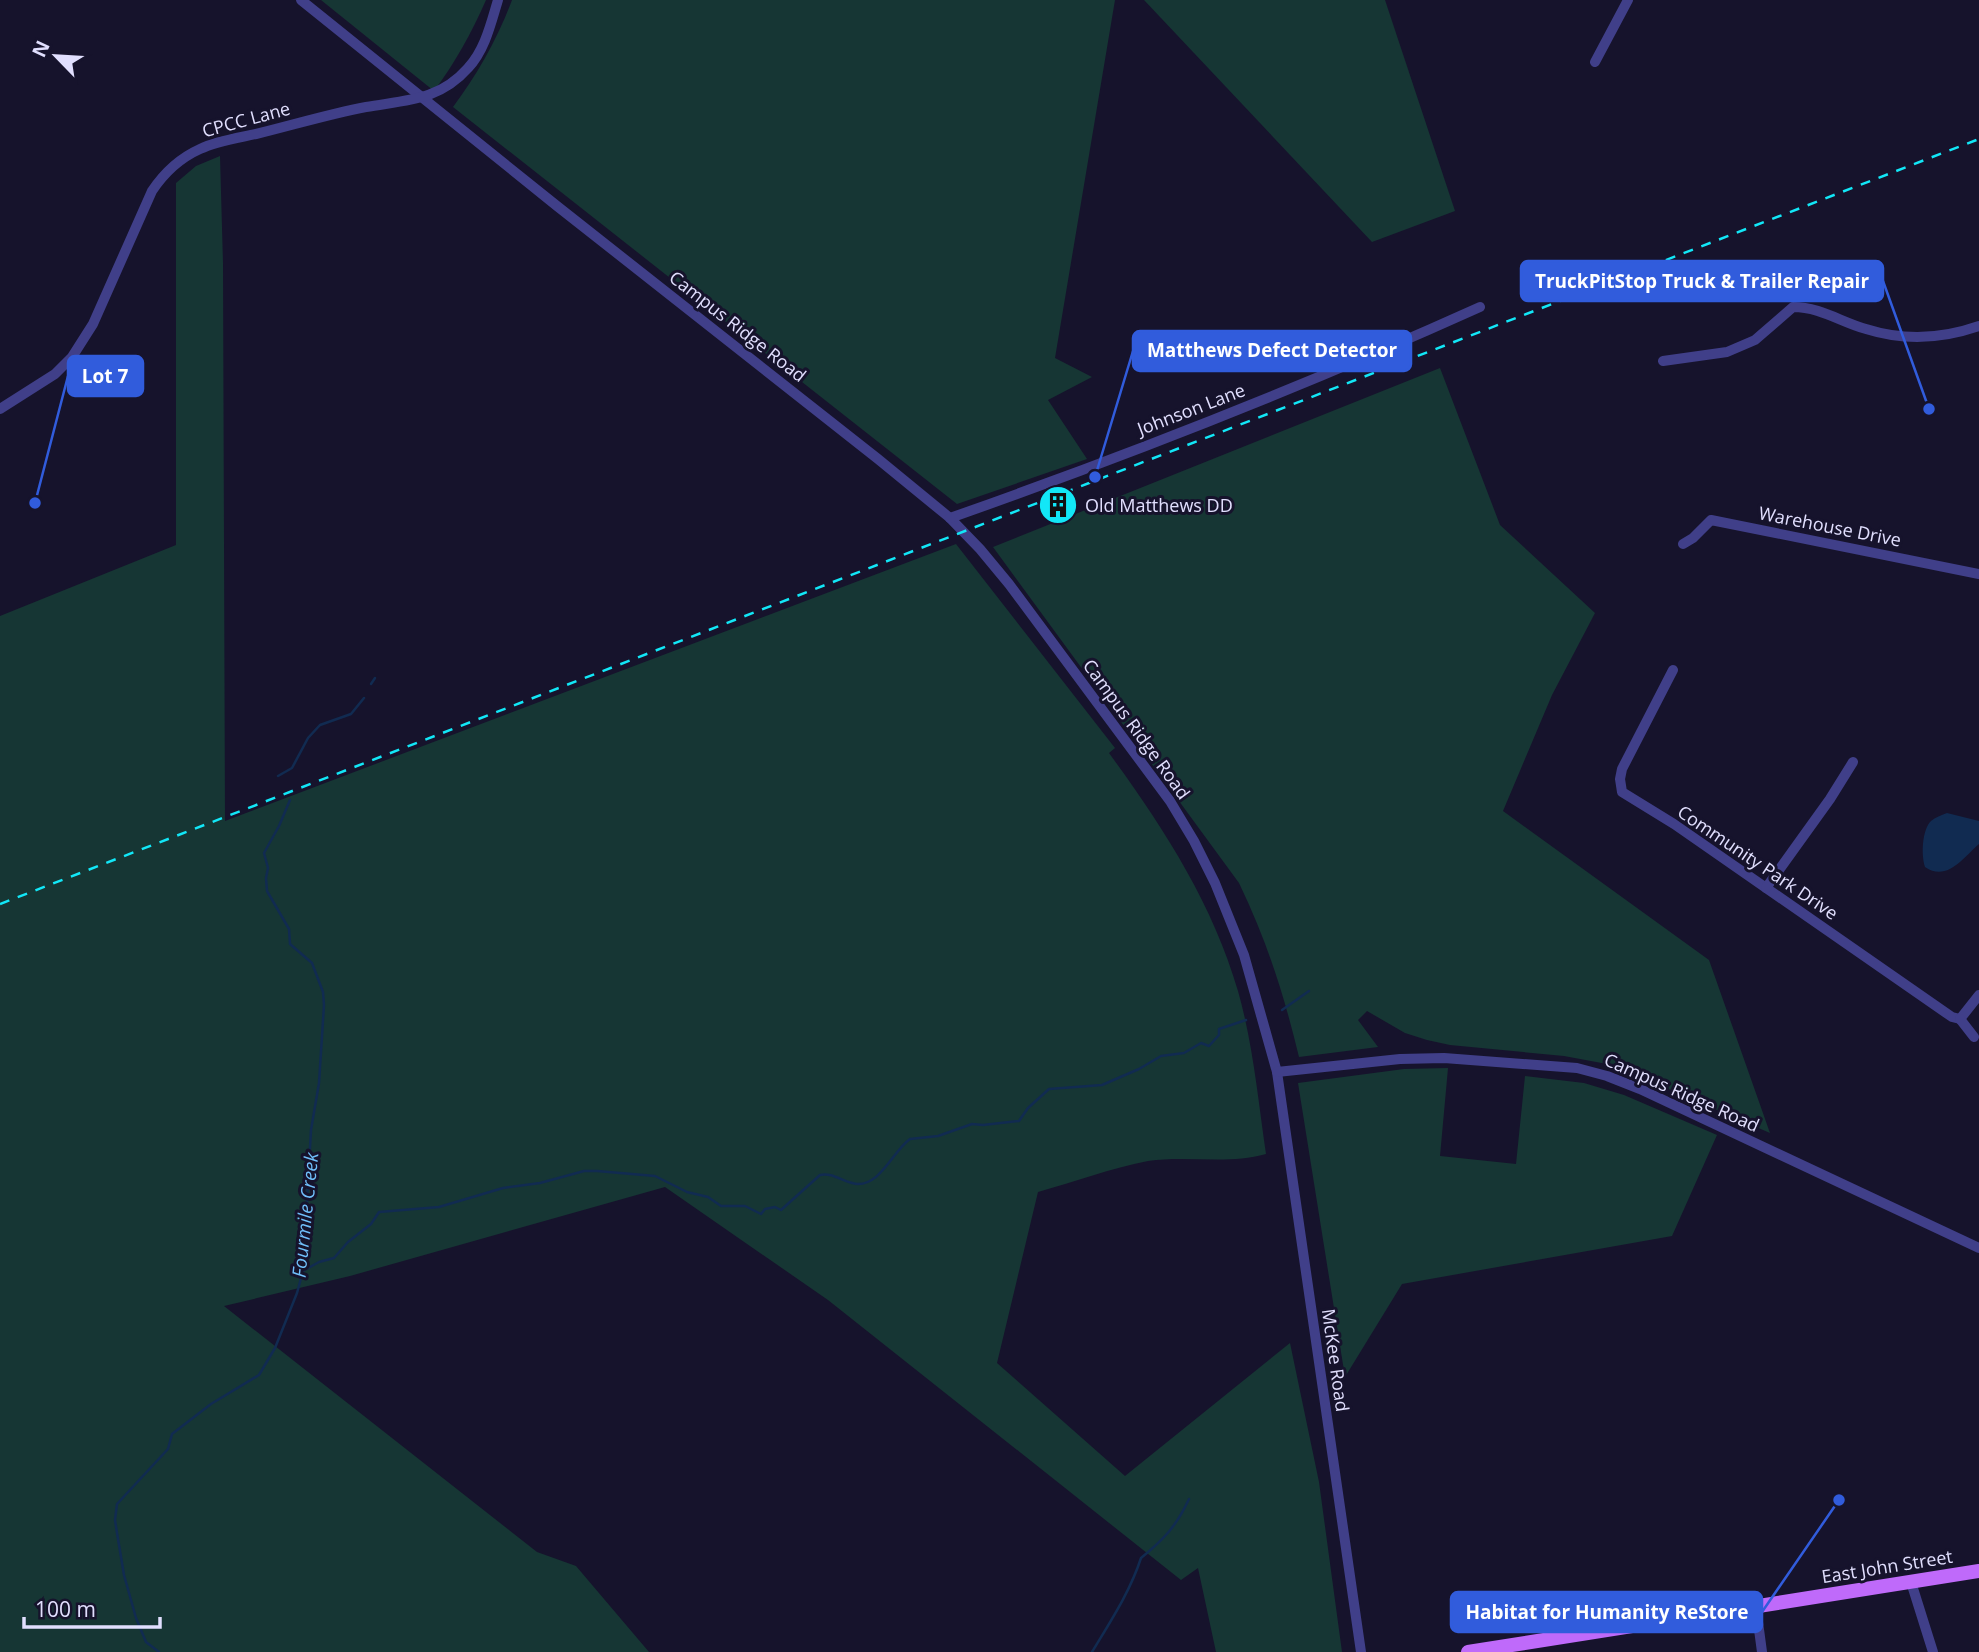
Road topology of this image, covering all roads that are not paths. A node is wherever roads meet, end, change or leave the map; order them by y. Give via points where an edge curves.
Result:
1 (301, 0) edge
2 (498, 0) edge
3 (1628, 0) edge
4 (1595, 62) dead end
5 (423, 99) junction
6 (1480, 307) dead end
7 (1979, 326) edge
8 (1663, 360) dead end
9 (0, 409) edge
10 (950, 518) junction
11 (1683, 544) dead end
12 (1979, 574) edge
13 (1673, 670) dead end
14 (1853, 762) dead end
15 (1766, 888) junction
16 (1979, 995) edge
17 (1960, 1019) junction
18 (1974, 1037) dead end
19 (1277, 1072) junction
20 (1979, 1248) edge
21 (1979, 1571) edge
22 (1911, 1582) junction
23 (1756, 1606) junction
24 (1510, 1649) edge
25 (1361, 1652) edge
26 (1468, 1652) edge
27 (1762, 1652) edge
28 (1933, 1652) edge

1 - 5 street, Campus Ridge Road
2 - 5 street, CPCC Lane via 473,62 455,81
3 - 4 street
5 - 9 street, CPCC Lane via 349,111 204,147 178,162 152,191 93,324 72,357 55,374
5 - 10 street, Campus Ridge Road
6 - 10 street, Johnson Lane via 1243,409
7 - 8 street via 1957,334 1898,336 1810,307 1793,307 1755,340 1727,352
10 - 19 street, Campus Ridge Road via 1009,584 1170,801 1194,841 1244,955
11 - 12 street, Warehouse Drive via 1711,520
13 - 15 street, Community Park Drive via 1622,769 1622,792
14 - 15 street
15 - 17 street, Community Park Drive
16 - 17 street
17 - 18 street
19 - 20 street, Campus Ridge Road via 1421,1058 1587,1070 1640,1089
19 - 25 street, McKee Road
21 - 22 main road, East John Street
22 - 23 main road, East John Street
22 - 28 street
23 - 24 main road, East John Street
23 - 27 street
24 - 26 main road, East John Street

